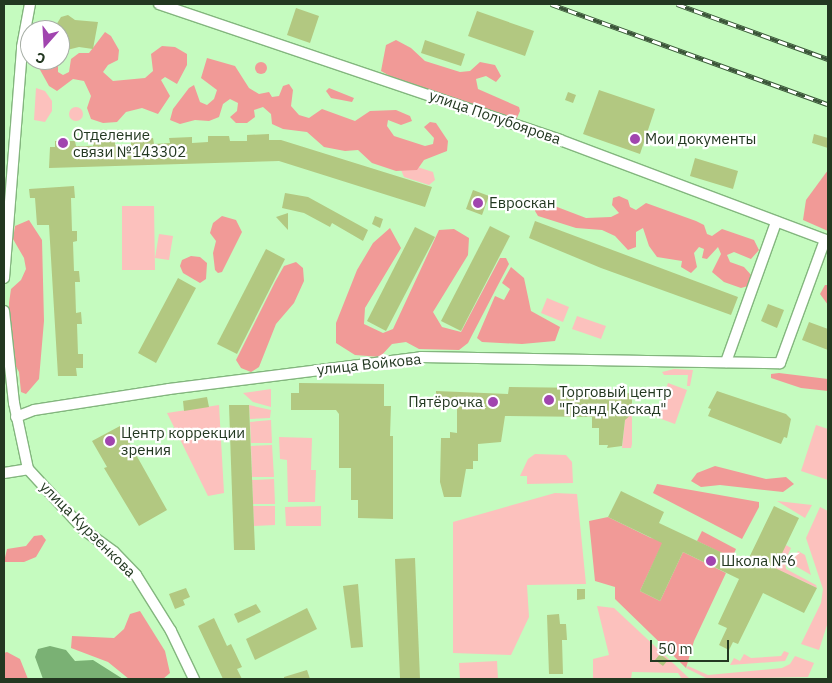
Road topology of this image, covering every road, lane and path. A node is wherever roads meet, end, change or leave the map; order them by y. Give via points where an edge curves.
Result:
1 (30, 4) edge
2 (159, 4) edge
3 (776, 222) junction
4 (826, 241) edge
5 (4, 278) edge
6 (4, 311) edge
7 (5, 346) edge
8 (726, 362) junction
9 (16, 417) junction
10 (28, 469) junction
11 (4, 473) edge
12 (194, 679) edge

1 - 5 street via 22,47
2 - 3 street, улица Полубоярова via 560,140
3 - 4 street, улица Полубоярова
3 - 8 street
4 - 8 street, улица Войкова via 780,363
6 - 7 street, улица Курзенкова
7 - 9 street, улица Курзенкова
8 - 9 street, улица Войкова via 421,357 169,389 34,410
9 - 10 street, улица Курзенкова
10 - 11 street
10 - 12 street, улица Курзенкова via 84,530 114,552 136,575 171,631

